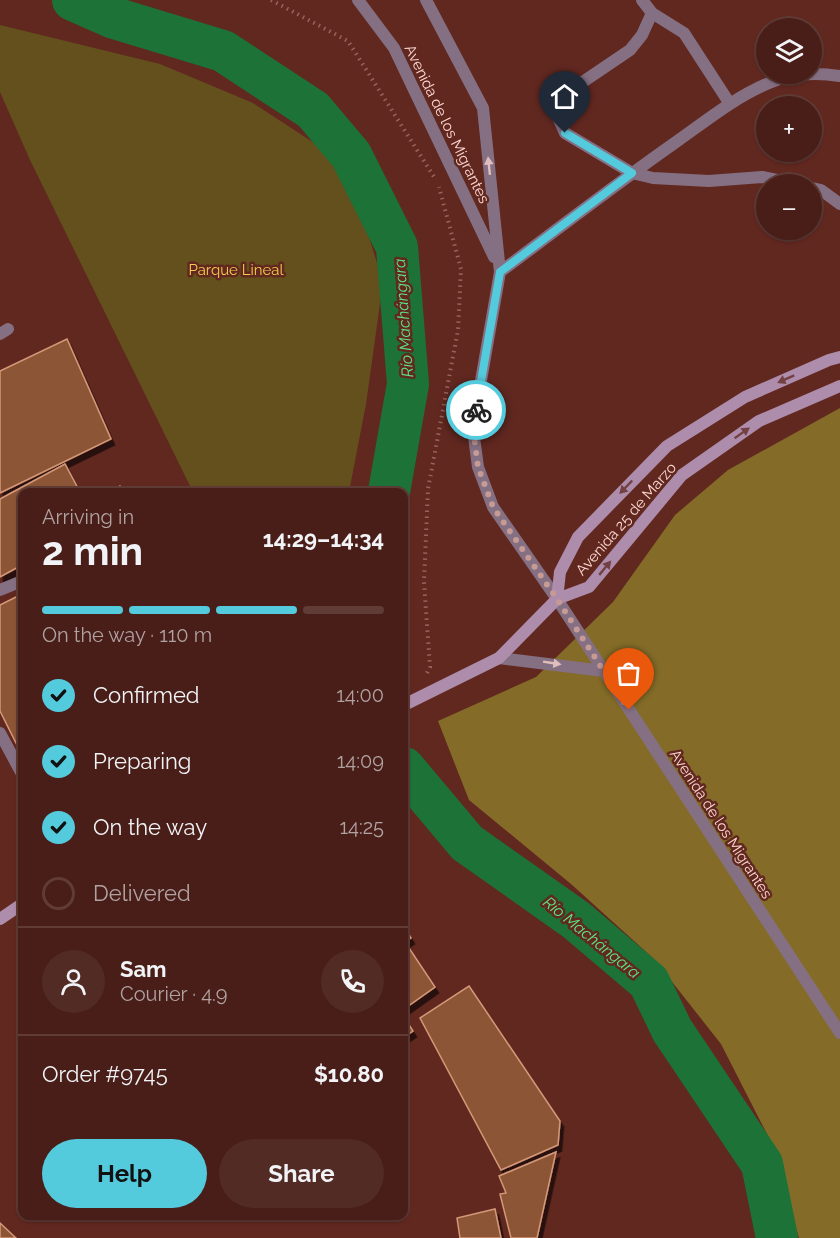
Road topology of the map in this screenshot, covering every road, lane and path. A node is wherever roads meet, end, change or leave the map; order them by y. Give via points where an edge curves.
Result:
1 (271, 0) edge
2 (358, 0) edge
3 (426, 0) edge
4 (642, 0) edge
5 (652, 13) junction
6 (840, 76) edge
7 (730, 104) junction
8 (632, 173) junction
9 (756, 178) edge
10 (822, 191) edge
11 (840, 204) edge
12 (499, 269) junction
13 (840, 357) edge
14 (840, 386) edge
15 (18, 582) edge
16 (0, 590) edge
17 (557, 599) junction
18 (499, 658) junction
19 (604, 671) junction
20 (424, 678) dead end
21 (408, 703) edge
22 (0, 733) edge
23 (18, 767) edge
24 (18, 907) edge
25 (0, 919) edge
26 (840, 1033) edge

1 - 20 path via 348,41 438,183 461,269 458,330 428,489 424,582 430,668
2 - 12 street, Avenida de los Migrantes via 394,48
12 -> 3 street, Avenida de los Migrantes via 483,108
4 - 5 street
5 - 7 street via 684,33
5 - 8 street via 630,50 565,94 556,113 565,133
6 - 7 street via 797,74 768,83
7 - 8 street
8 - 9 street via 709,182
8 - 12 street
10 - 11 street
12 - 17 street, Avenida de los Migrantes via 476,409 478,467 493,507
13 -> 17 main road, Avenida 25 de Marzo via 745,397 667,446 578,537 560,572
17 -> 14 main road, Avenida 25 de Marzo via 589,587 682,475 759,421
15 - 16 street
17 - 18 main road, Avenida 25 de Marzo
17 - 19 street, Avenida de los Migrantes
18 -> 19 street
18 - 21 main road, Avenida 25 de Marzo
19 - 26 street, Avenida de los Migrantes
22 - 23 street
24 - 25 main road

